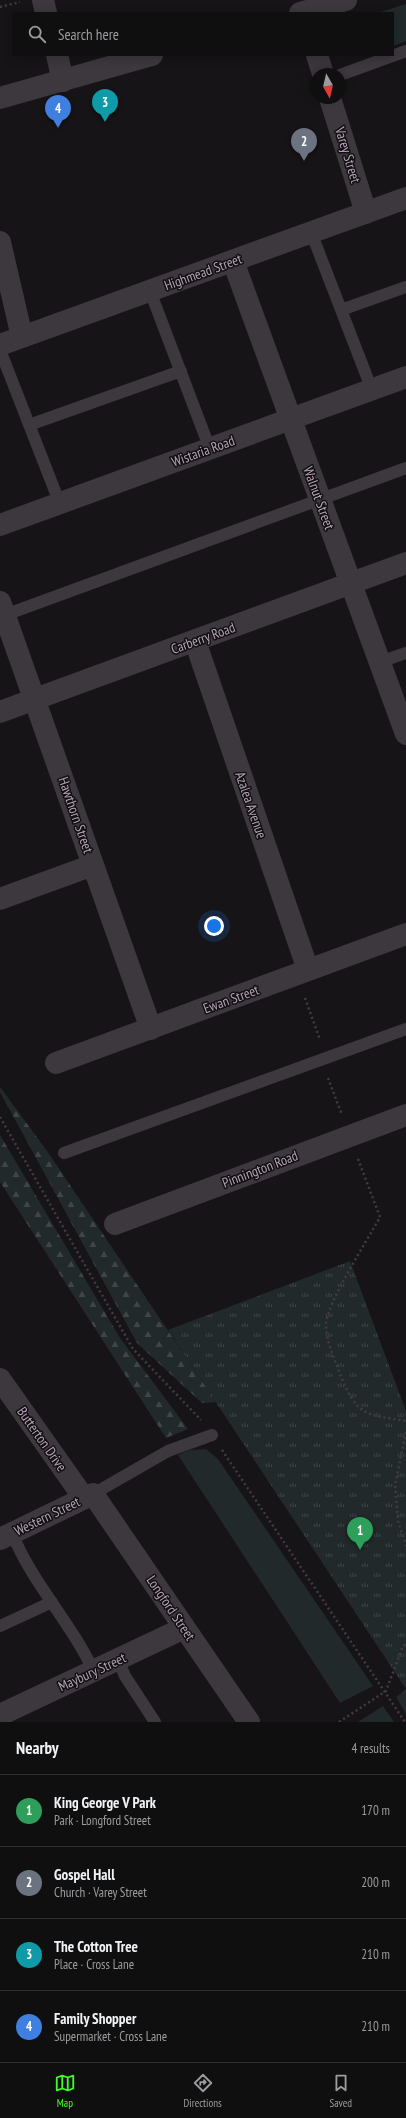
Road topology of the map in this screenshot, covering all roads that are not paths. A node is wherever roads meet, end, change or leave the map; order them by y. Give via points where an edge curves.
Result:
1 (346, 0) edge
2 (33, 1) edge
3 (45, 12) edge
4 (306, 12) edge
5 (406, 52) edge
6 (57, 56) edge
7 (149, 56) edge
8 (317, 56) edge
9 (321, 68) edge
10 (346, 73) edge
11 (63, 81) junction
12 (0, 98) edge
13 (332, 104) edge
14 (406, 198) edge
15 (366, 213) junction
16 (311, 232) junction
17 (0, 242) edge
18 (233, 261) junction
19 (406, 287) edge
20 (150, 291) junction
21 (341, 310) junction
22 (22, 337) junction
23 (0, 345) edge
24 (0, 350) edge
25 (181, 371) junction
26 (406, 377) edge
27 (372, 390) junction
28 (291, 419) junction
29 (29, 425) junction
30 (210, 449) junction
31 (406, 468) edge
32 (320, 500) junction
33 (60, 504) junction
34 (0, 525) edge
35 (406, 563) edge
36 (351, 584) junction
37 (2, 609) edge
38 (195, 641) junction
39 (406, 652) edge
40 (380, 662) junction
41 (35, 699) junction
42 (0, 712) edge
43 (406, 734) edge
44 (93, 865) junction
45 (0, 899) edge
46 (406, 934) edge
47 (302, 972) junction
48 (151, 1029) junction
49 (406, 1029) edge
50 (56, 1063) dead end
51 (406, 1115) edge
52 (64, 1153) dead end
53 (115, 1224) dead end
54 (0, 1379) edge
55 (212, 1435) road end
56 (88, 1496) junction
57 (6, 1536) edge
58 (52, 1602) junction
59 (0, 1626) edge
60 (184, 1628) junction
61 (118, 1660) junction
62 (94, 1672) junction
63 (0, 1715) edge
64 (155, 1722) edge
65 (249, 1722) edge

1 - 4 street
2 - 3 street
5 - 10 lane
6 - 11 street
7 - 11 street
8 - 9 street
11 - 12 street
13 - 15 street, Varey Street
14 - 15 street, Highmead Street
15 - 16 street, Highmead Street
16 - 18 street, Highmead Street
16 - 21 lane
17 - 22 street
18 - 20 street, Highmead Street
18 - 28 street, Walnut Street
19 - 21 lane
20 - 22 street, Highmead Street
20 - 25 lane
21 - 27 lane
22 - 23 street, Highmead Street
24 - 29 lane
25 - 29 lane
25 - 30 lane
26 - 27 street, Wistaria Road
27 - 28 street, Wistaria Road
28 - 30 street, Wistaria Road
28 - 32 street, Walnut Street
29 - 33 lane
30 - 33 street, Wistaria Road
31 - 32 lane
32 - 36 street, Walnut Street
32 - 37 lane
33 - 34 street, Wistaria Road
35 - 36 street, Carberry Road
36 - 38 street, Carberry Road
36 - 40 street, Walnut Street
37 - 41 street, Hawthorn Street
38 - 41 street, Carberry Road
38 - 47 street, Azalea Avenue
39 - 40 lane
40 - 43 street, Walnut Street
41 - 42 street, Carberry Road
41 - 44 street, Hawthorn Street
44 - 45 street
44 - 48 street, Hawthorn Street
46 - 47 street, Ewan Street
47 - 48 street, Ewan Street
48 - 50 street, Ewan Street
49 - 52 lane
51 - 53 street, Pinnington Road
54 - 56 street, Butterton Drive
55 - 56 lane via 168,1450
56 - 57 street, Western Street
56 - 60 street, Longford Street
57 - 58 lane via 21,1554
58 - 59 lane
58 - 62 lane via 83,1649
60 - 61 street, Maybury Street
60 - 65 street, Longford Street
61 - 62 street, Maybury Street
61 - 64 lane via 125,1676
62 - 63 street, Maybury Street

